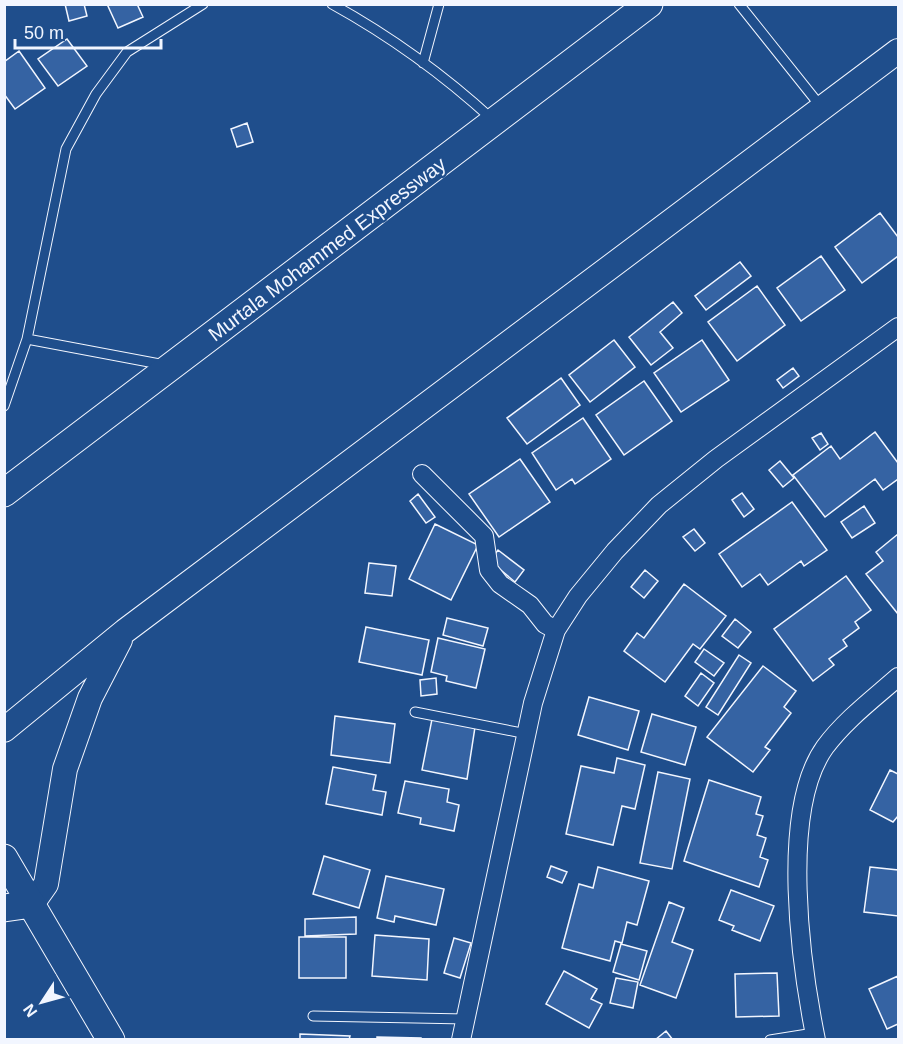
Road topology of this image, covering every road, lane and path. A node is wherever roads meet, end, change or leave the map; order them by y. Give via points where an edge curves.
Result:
1 (203, 4) edge
2 (332, 4) edge
3 (439, 4) edge
4 (649, 4) edge
5 (739, 4) edge
6 (898, 51) edge
7 (423, 63) junction
8 (823, 110) junction
9 (495, 122) junction
10 (898, 327) edge
11 (27, 339) junction
12 (173, 366) junction
13 (4, 406) edge
14 (422, 474) dead end
15 (4, 493) edge
16 (556, 630) junction
17 (125, 631) junction
18 (898, 677) edge
19 (415, 712) dead end
20 (4, 730) edge
21 (527, 734) junction
22 (4, 858) edge
23 (4, 872) edge
24 (32, 904) junction
25 (4, 908) edge
26 (313, 1016) dead end
27 (464, 1033) edge
28 (815, 1036) edge
29 (111, 1040) edge
30 (770, 1040) edge

1 - 11 lane via 127,52 96,94 66,149
2 - 7 lane
3 - 7 lane
4 - 9 main road, Murtala Mohammed Expressway
5 - 8 lane
6 - 8 main road
7 - 9 lane
8 - 17 main road
9 - 12 main road, Murtala Mohammed Expressway
10 - 16 street via 716,459 659,506 615,551
11 - 12 lane
11 - 13 lane
12 - 15 main road, Murtala Mohammed Expressway
14 - 16 street via 484,536 489,570 500,584
16 - 21 street
17 - 20 main road
17 - 24 main road via 90,698 64,770 46,884
18 - 28 street via 825,748 804,794 798,855 800,924
19 - 21 lane
21 - 27 street
22 - 24 main road
23 - 24 main road
24 - 25 main road
24 - 29 main road
26 - 27 lane
28 - 30 lane

